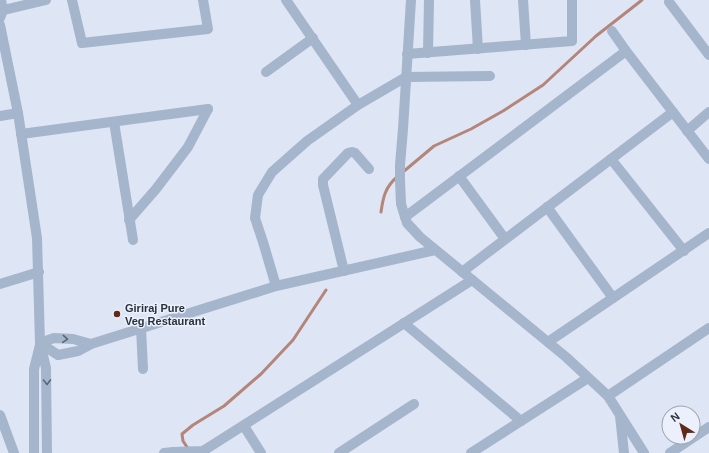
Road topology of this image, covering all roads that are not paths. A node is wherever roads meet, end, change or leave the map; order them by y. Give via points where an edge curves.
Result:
1 (46, 0) edge
2 (72, 0) edge
3 (203, 0) edge
4 (286, 0) edge
5 (411, 0) edge
6 (429, 0) edge
7 (474, 0) edge
8 (523, 0) edge
9 (572, 0) edge
10 (669, 2) dead end
11 (1, 10) edge
12 (0, 25) edge
13 (612, 31) dead end
14 (312, 38) junction
15 (526, 45) junction
16 (478, 49) junction
17 (626, 51) junction
18 (428, 53) junction
19 (408, 54) junction
20 (709, 55) edge
21 (266, 72) dead end
22 (490, 76) dead end
23 (406, 77) junction
24 (358, 105) junction
25 (673, 112) junction
26 (709, 112) edge
27 (18, 113) junction
28 (0, 116) edge
29 (114, 122) junction
30 (687, 131) junction
31 (21, 134) junction
32 (611, 159) junction
33 (709, 159) edge
34 (369, 169) dead end
35 (459, 176) junction
36 (547, 207) junction
37 (405, 217) junction
38 (129, 220) junction
39 (709, 233) edge
40 (505, 239) junction
41 (132, 240) dead end
42 (435, 250) junction
43 (684, 250) junction
44 (344, 271) junction
45 (38, 272) junction
46 (462, 272) junction
47 (472, 280) junction
48 (0, 284) edge
49 (276, 286) junction
50 (613, 298) junction
51 (404, 323) junction
52 (141, 328) junction
53 (709, 328) edge
54 (548, 342) junction
55 (40, 343) junction
56 (91, 344) junction
57 (143, 369) dead end
58 (588, 378) junction
59 (608, 396) junction
60 (414, 404) dead end
61 (0, 415) edge
62 (620, 416) junction
63 (521, 421) junction
64 (244, 426) junction
65 (709, 427) edge
66 (169, 452) edge
67 (641, 452) edge
68 (14, 453) edge
69 (34, 453) edge
70 (47, 453) edge
71 (261, 453) edge
72 (339, 453) edge
73 (471, 453) edge
74 (624, 453) edge
75 (670, 453) edge

1 - 11 street
2 - 3 street via 82,43 208,29
4 - 14 street
5 - 19 street
6 - 18 street
7 - 16 street
8 - 15 street
9 - 15 street via 572,41
10 - 20 street
12 - 27 street
13 - 17 street
14 - 21 street
14 - 24 street
15 - 16 street
16 - 18 street
17 - 25 street
17 - 35 street
18 - 19 street
19 - 23 street
22 - 23 street
23 - 24 street
23 - 37 street via 400,165 401,204
24 - 49 street via 307,141 272,172 258,195 255,218
25 - 30 street
25 - 32 street
26 - 30 street
27 - 28 street
27 - 31 street
29 - 31 street
29 - 38 street
29 - 38 street via 208,109 188,147
30 - 33 street
31 - 45 street via 37,238
32 - 36 street
32 - 43 street
34 - 44 street via 352,152 323,179
35 - 37 street
35 - 40 street
36 - 40 street
36 - 50 street
37 - 42 street via 407,223
38 - 41 street
39 - 43 street
40 - 46 street
42 - 44 street
42 - 46 street
43 - 50 street
44 - 49 street
45 - 48 street
45 - 55 street
46 - 47 street
47 - 51 street
47 - 54 street
49 - 52 street
50 - 54 street
51 - 63 street
51 - 64 street
52 - 56 street
52 - 57 street
53 - 59 street
54 - 58 street
55 -> 56 street via 54,338 73,339
55 - 56 street via 58,355 78,351
55 - 69 street via 34,368
55 -> 70 street via 46,368
58 - 59 street
58 - 63 street
59 - 62 street
60 - 72 street
61 - 68 street
62 - 67 street
62 - 74 street
63 - 73 street
64 - 66 street via 203,451
64 - 71 street
65 - 75 street

